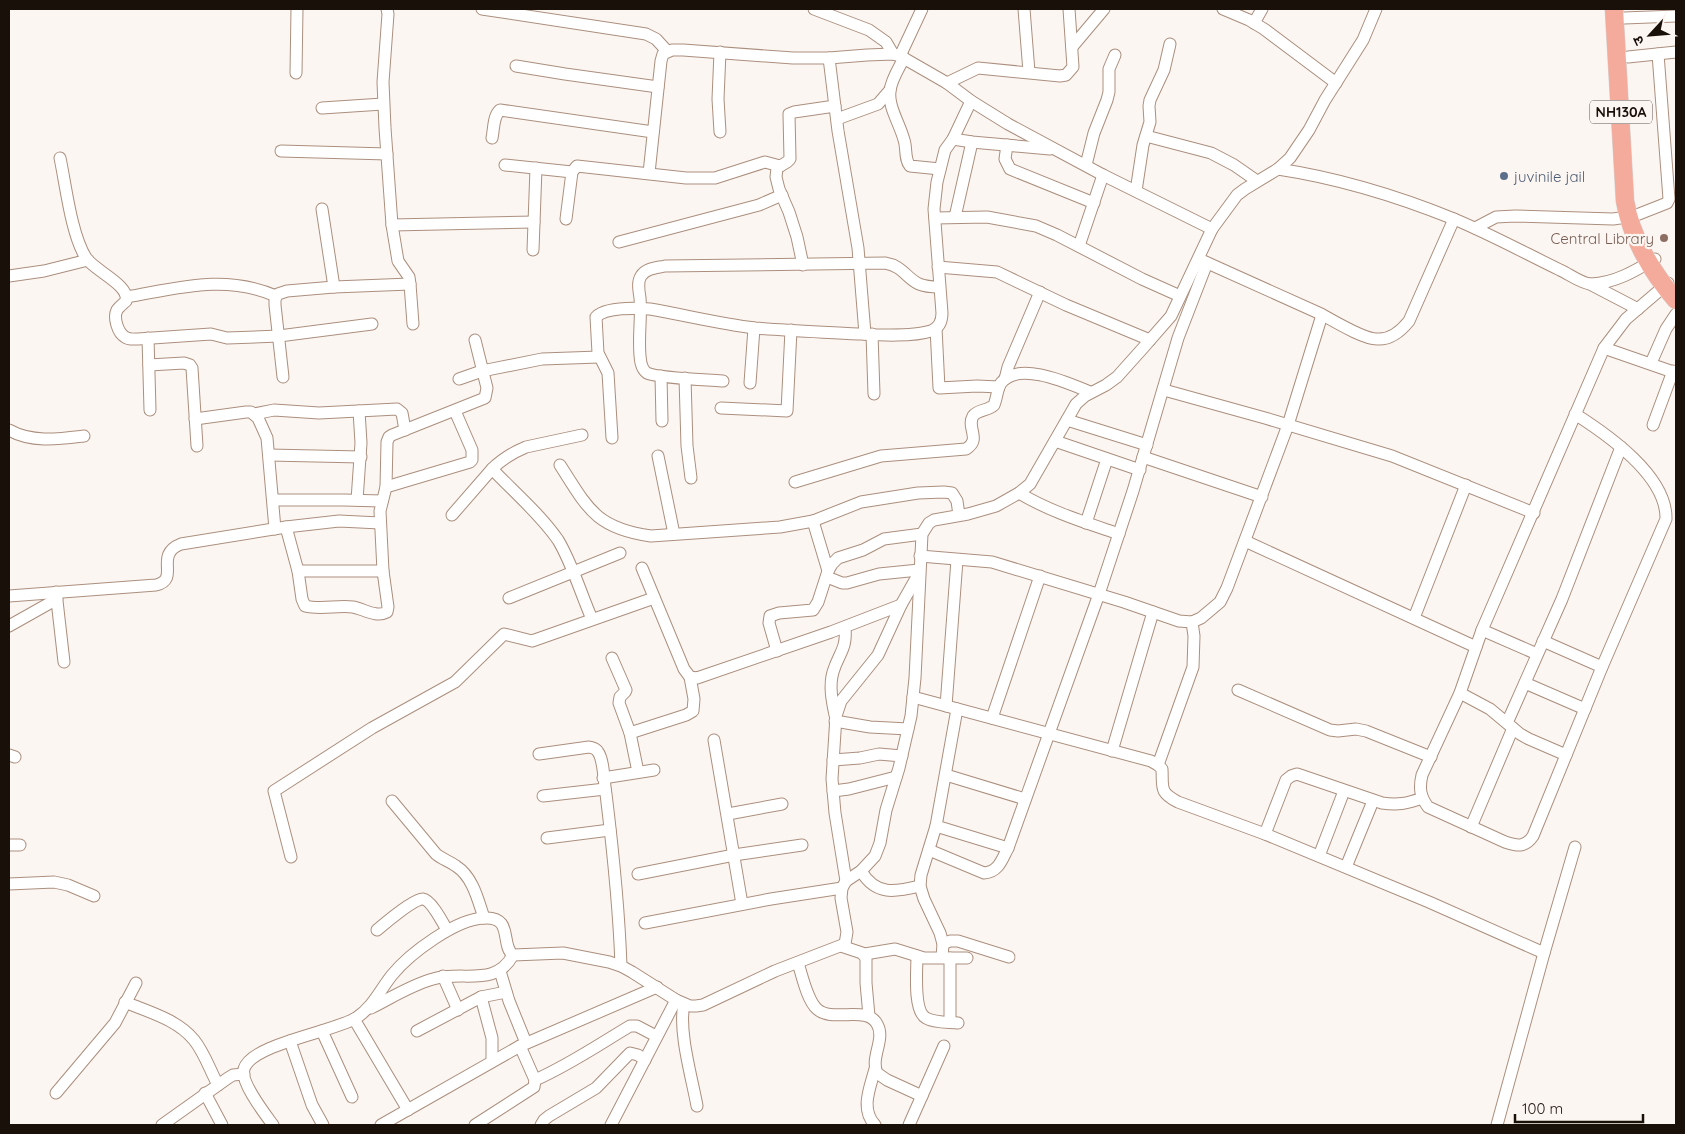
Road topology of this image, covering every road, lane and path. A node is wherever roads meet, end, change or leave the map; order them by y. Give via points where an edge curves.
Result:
1 (297, 9) edge
2 (387, 9) edge
3 (482, 9) edge
4 (814, 9) edge
5 (1024, 9) edge
6 (1069, 9) edge
7 (1104, 9) edge
8 (1222, 9) edge
9 (1262, 9) edge
10 (1376, 9) edge
11 (918, 10) edge
12 (1621, 12) edge
13 (532, 13) edge
14 (555, 14) edge
15 (1676, 16) edge
16 (1254, 23) junction
17 (1170, 44) dead end
18 (1072, 47) junction
19 (667, 51) junction
20 (720, 52) junction
21 (1676, 52) edge
22 (1658, 54) junction
23 (1115, 55) dead end
24 (899, 56) junction
25 (1628, 57) junction
26 (829, 58) junction
27 (516, 66) dead end
28 (1029, 72) junction
29 (296, 73) dead end
30 (947, 83) junction
31 (1336, 83) junction
32 (658, 86) junction
33 (890, 90) junction
34 (971, 100) junction
35 (383, 104) junction
36 (835, 106) junction
37 (322, 108) dead end
38 (837, 119) junction
39 (653, 132) junction
40 (720, 132) dead end
41 (1146, 136) junction
42 (492, 138) dead end
43 (953, 139) junction
44 (972, 142) junction
45 (1006, 145) junction
46 (1059, 150) junction
47 (281, 151) dead end
48 (387, 154) junction
49 (60, 158) dead end
50 (505, 165) dead end
51 (1086, 165) junction
52 (780, 166) junction
53 (536, 168) junction
54 (1278, 168) junction
55 (940, 169) junction
56 (572, 172) junction
57 (649, 173) junction
58 (1103, 175) junction
59 (1257, 181) junction
60 (1136, 191) junction
61 (782, 195) junction
62 (1094, 203) junction
63 (322, 209) dead end
64 (1631, 216) junction
65 (956, 217) junction
66 (935, 218) junction
67 (566, 219) dead end
68 (1454, 219) junction
69 (534, 222) junction
70 (392, 225) junction
71 (1475, 228) junction
72 (1212, 229) junction
73 (619, 242) dead end
74 (1080, 246) junction
75 (533, 250) dead end
76 (88, 260) junction
77 (1652, 260) junction
78 (1202, 261) junction
79 (859, 264) junction
80 (802, 265) junction
81 (938, 267) junction
82 (9, 276) edge
83 (410, 284) junction
84 (1590, 284) junction
85 (1670, 285) edge
86 (334, 287) junction
87 (939, 287) junction
88 (1040, 292) junction
89 (276, 296) junction
90 (1180, 296) junction
91 (127, 297) junction
92 (1676, 300) edge
93 (641, 309) junction
94 (1638, 309) junction
95 (1676, 314) edge
96 (1322, 315) junction
97 (372, 324) dead end
98 (413, 324) dead end
99 (754, 328) junction
100 (936, 328) junction
101 (791, 330) junction
102 (868, 334) junction
103 (279, 336) junction
104 (148, 338) junction
105 (475, 340) dead end
106 (1150, 340) junction
107 (1604, 348) junction
108 (599, 357) junction
109 (1651, 364) junction
110 (149, 365) junction
111 (482, 371) junction
112 (1675, 372) edge
113 (661, 376) junction
114 (283, 378) dead end
115 (686, 378) junction
116 (459, 379) dead end
117 (723, 381) dead end
118 (750, 383) dead end
119 (1002, 383) junction
120 (1164, 390) junction
121 (1090, 392) junction
122 (874, 394) dead end
123 (721, 408) dead end
124 (150, 410) dead end
125 (359, 411) junction
126 (454, 411) junction
127 (254, 414) junction
128 (1575, 414) junction
129 (195, 419) junction
130 (1067, 420) junction
131 (662, 421) dead end
132 (1288, 425) junction
133 (1653, 425) dead end
134 (9, 430) edge
135 (404, 430) junction
136 (582, 435) dead end
137 (84, 436) dead end
138 (612, 438) dead end
139 (1055, 441) junction
140 (1147, 445) junction
141 (196, 446) dead end
142 (1621, 447) junction
143 (269, 455) junction
144 (658, 456) dead end
145 (361, 457) junction
146 (1143, 457) junction
147 (1107, 459) junction
148 (560, 465) dead end
149 (492, 468) junction
150 (1140, 470) junction
151 (691, 478) dead end
152 (795, 482) dead end
153 (1466, 485) junction
154 (386, 487) junction
155 (1020, 493) junction
156 (1262, 497) junction
157 (273, 500) junction
158 (357, 500) junction
159 (382, 502) junction
160 (1534, 512) junction
161 (452, 515) dead end
162 (958, 515) junction
163 (813, 521) junction
164 (380, 523) junction
165 (1086, 523) junction
166 (280, 528) junction
167 (674, 534) junction
168 (922, 534) junction
169 (1119, 534) junction
170 (1245, 541) junction
171 (620, 553) dead end
172 (920, 556) junction
173 (957, 560) junction
174 (642, 568) dead end
175 (298, 571) junction
176 (383, 571) junction
177 (572, 572) junction
178 (919, 572) junction
179 (827, 574) junction
180 (1040, 576) junction
181 (1099, 594) junction
182 (9, 596) edge
183 (56, 596) junction
184 (509, 598) dead end
185 (654, 598) junction
186 (900, 605) junction
187 (1153, 612) junction
188 (1414, 618) junction
189 (592, 619) junction
190 (1192, 622) junction
191 (9, 626) edge
192 (845, 627) junction
193 (1482, 630) junction
194 (1543, 641) junction
195 (1476, 647) junction
196 (777, 651) junction
197 (1538, 654) junction
198 (612, 658) dead end
199 (64, 662) dead end
200 (1602, 667) junction
201 (690, 677) junction
202 (1525, 683) junction
203 (1238, 690) dead end
204 (1460, 693) junction
205 (913, 697) junction
206 (952, 707) junction
207 (1584, 709) junction
208 (992, 718) junction
209 (835, 719) junction
210 (1510, 726) junction
211 (908, 729) junction
212 (630, 733) junction
213 (1049, 734) junction
214 (714, 740) dead end
215 (1112, 751) junction
216 (540, 754) dead end
217 (1566, 755) junction
218 (902, 756) junction
219 (1430, 757) junction
220 (833, 760) junction
221 (1158, 764) junction
222 (654, 770) dead end
223 (638, 772) junction
224 (946, 774) junction
225 (896, 777) junction
226 (604, 783) junction
227 (834, 791) junction
228 (1344, 792) junction
229 (542, 796) dead end
230 (1422, 798) junction
231 (1025, 799) junction
232 (1373, 801) junction
233 (392, 802) dead end
234 (782, 804) dead end
235 (728, 814) junction
236 (936, 826) junction
237 (1471, 827) junction
238 (610, 830) junction
239 (1265, 834) junction
240 (547, 838) dead end
241 (802, 845) dead end
242 (1575, 847) dead end
243 (1008, 848) junction
244 (929, 850) junction
245 (734, 855) junction
246 (1319, 856) junction
247 (291, 857) dead end
248 (1346, 868) junction
249 (861, 871) junction
250 (638, 874) dead end
251 (9, 884) edge
252 (844, 884) junction
253 (920, 886) junction
254 (94, 896) dead end
255 (742, 904) junction
256 (484, 918) junction
257 (645, 923) dead end
258 (377, 930) dead end
259 (447, 930) junction
260 (943, 944) junction
261 (841, 946) junction
262 (1544, 953) junction
263 (865, 954) junction
264 (513, 955) junction
265 (917, 956) junction
266 (1009, 957) dead end
267 (946, 958) junction
268 (966, 958) dead end
269 (798, 963) junction
270 (621, 966) junction
271 (500, 971) junction
272 (443, 976) junction
273 (136, 982) dead end
274 (657, 987) junction
275 (506, 992) junction
276 (481, 997) junction
277 (126, 1002) junction
278 (680, 1002) junction
279 (458, 1010) junction
280 (365, 1011) junction
281 (869, 1016) junction
282 (354, 1019) junction
283 (322, 1031) junction
284 (417, 1031) dead end
285 (656, 1036) junction
286 (290, 1041) junction
287 (523, 1044) junction
288 (944, 1046) dead end
289 (645, 1060) junction
290 (492, 1061) junction
291 (875, 1069) junction
292 (244, 1074) junction
293 (535, 1080) junction
294 (218, 1085) junction
295 (56, 1093) dead end
296 (205, 1094) junction
297 (922, 1096) junction
298 (352, 1097) dead end
299 (697, 1106) dead end
300 (408, 1110) junction
301 (179, 1120) edge
302 (481, 1124) edge
303 (162, 1125) edge
304 (222, 1125) edge
305 (273, 1125) edge
306 (322, 1125) edge
307 (381, 1125) edge
308 (541, 1125) edge
309 (611, 1125) edge
310 (875, 1125) edge
311 (909, 1125) edge
312 (1497, 1125) edge

1 - 29 street
2 - 35 street
3 - 13 street
4 - 24 street via 869,30
5 - 28 street
6 - 18 street
7 - 18 street
8 - 16 street
9 - 16 street
10 - 31 street via 1363,40
11 - 24 street
12 - 15 street
12 - 25 highway, NH130A
12 - 64 highway, NH130A via 1625,201
13 - 14 street
14 - 19 street via 646,34
16 - 31 street
17 - 41 street via 1164,70 1150,100
18 - 28 street via 1073,67 1066,75
19 - 20 street
19 - 32 street via 661,61
20 - 26 street
20 - 40 street
21 - 22 street
22 - 25 street
22 - 64 street via 1669,200 1665,205
23 - 51 street via 1108,69 1107,100
24 - 26 street
24 - 30 street
24 - 33 street
25 - 64 highway, NH130A
26 - 36 street
27 - 32 street
28 - 30 street via 978,68
30 - 34 street
31 - 54 street via 1290,158
32 - 39 street
33 - 38 street via 878,104
33 - 55 street via 891,104 905,141 907,163
34 - 43 street
34 - 46 street via 1008,124
35 - 37 street
35 - 48 street
36 - 38 street
36 - 52 street via 789,114 790,159
38 - 79 street
39 - 42 street via 500,110 495,118
39 - 57 street
41 - 59 street via 1211,153
41 - 60 street
43 - 44 street
43 - 55 street via 945,150
44 - 45 street
44 - 65 street
45 - 46 street
45 - 62 street via 1005,160 1010,169
46 - 51 street
47 - 48 street
48 - 70 street
49 - 76 street via 79,246
50 - 53 street
51 - 58 street
52 - 57 street via 765,162 715,178
52 - 61 street via 776,177
53 - 56 street
53 - 69 street
54 - 59 street
54 - 68 street via 1357,185
55 - 66 street
56 - 57 street via 580,166
56 - 67 street
58 - 60 street
58 - 62 street
59 - 72 street via 1237,195
60 - 72 street
61 - 73 street via 759,205
61 - 80 street via 797,237
62 - 74 street
63 - 86 street
64 - 71 street via 1613,219 1506,217
64 - 77 highway, NH130A
65 - 66 street
65 - 74 street via 987,217 1036,226
66 - 81 street
68 - 71 street
68 - 96 street via 1409,321 1400,331 1377,340
69 - 70 street
69 - 75 street
70 - 83 street via 398,261
71 - 84 street
72 - 78 street
74 - 90 street
76 - 82 street
76 - 91 street via 122,287
77 - 84 street via 1631,274
77 - 85 highway, NH130A
78 - 90 street
78 - 96 street
78 - 120 street
79 - 80 street
79 - 87 street via 892,264 921,285
79 - 102 street
80 - 93 street via 665,266 650,269 640,278
81 - 87 street
81 - 88 street via 997,272
83 - 86 street
83 - 98 street
84 - 94 street
85 - 92 highway, NH130A
85 - 94 street
86 - 89 street via 287,291
87 - 100 street via 942,320
88 - 106 street
88 - 119 street
89 - 91 street via 253,287 201,284
89 - 103 street
90 - 106 street via 1170,316
91 - 104 street via 115,314 121,333 129,339
93 - 99 street
93 - 108 street via 598,314 595,324
93 - 113 street via 644,371
94 - 107 street
95 - 109 street via 1666,328
96 - 132 street
97 - 103 street
99 - 101 street
99 - 118 street
100 - 102 street via 894,335
100 - 119 street via 939,388
101 - 102 street
101 - 123 street via 787,411
102 - 122 street
103 - 104 street via 227,338 211,334
103 - 114 street
104 - 110 street
105 - 111 street
106 - 121 street via 1117,377
107 - 109 street
107 - 128 street
108 - 111 street via 542,359
108 - 138 street via 608,373
109 - 112 street
110 - 124 street
110 - 129 street via 190,365
111 - 116 street
111 - 126 street via 485,398
112 - 133 street
113 - 115 street
113 - 131 street
115 - 117 street
115 - 151 street
119 - 121 street via 1024,374 1042,375
119 - 152 street via 994,405 972,417 974,439 966,449 881,456
120 - 132 street
120 - 140 street
121 - 130 street via 1076,404
125 - 127 street via 274,410
125 - 135 street via 397,409 402,413
125 - 145 street
126 - 135 street
126 - 154 street via 472,450 472,460
127 - 129 street via 246,412
127 - 143 street via 267,438
128 - 142 street
128 - 160 street
129 - 141 street
130 - 139 street
130 - 140 street
132 - 153 street via 1392,456
132 - 156 street
134 - 137 street via 28,438
135 - 154 street via 386,442
136 - 149 street via 526,447
139 - 147 street
139 - 155 street via 1030,484
140 - 146 street
142 - 194 street
142 - 200 street via 1652,481 1666,509 1666,519
143 - 145 street
143 - 157 street
144 - 167 street
145 - 158 street
146 - 150 street
146 - 156 street
147 - 150 street
147 - 165 street
148 - 167 street via 589,509 600,519 631,533 652,536
149 - 161 street
149 - 177 street via 558,541
150 - 169 street
153 - 160 street
153 - 188 street
154 - 159 street
155 - 162 street via 996,506
155 - 165 street via 1048,509
156 - 170 street
157 - 158 street
157 - 166 street
158 - 159 street
159 - 164 street
160 - 193 street
162 - 163 street via 952,494 918,493 861,502
162 - 168 street via 928,523
163 - 167 street via 780,527
163 - 179 street
164 - 166 street via 339,521
164 - 176 street
165 - 169 street
166 - 175 street
166 - 183 street via 176,546 169,552 168,577 161,584
168 - 172 street
168 - 179 street via 884,539 838,558
169 - 181 street
170 - 188 street
170 - 190 street via 1220,602
171 - 177 street
172 - 173 street
172 - 178 street
173 - 180 street via 992,562
173 - 206 street
174 - 185 street
175 - 176 street
175 - 176 street via 305,606 354,608 382,614 388,607
177 - 184 street
177 - 189 street
178 - 179 street via 879,574 846,583
178 - 186 street
178 - 205 street
179 - 196 street via 813,610 770,616
180 - 181 street
180 - 208 street
181 - 187 street
181 - 213 street
182 - 183 street
183 - 191 street
183 - 199 street
185 - 189 street
185 - 201 street
186 - 192 street
186 - 209 street via 878,655 842,701
187 - 190 street
187 - 215 street
188 - 195 street
189 - 247 street via 532,641 504,634 455,682 372,728 274,791
190 - 221 street via 1193,667
192 - 196 street
192 - 209 street via 846,643 832,678
193 - 195 street
193 - 197 street
194 - 197 street
194 - 200 street
195 - 204 street
196 - 201 street via 704,677
197 - 202 street
198 - 212 street via 626,690 619,703
200 - 207 street
201 - 212 street via 693,710
202 - 207 street
202 - 210 street
203 - 219 street via 1319,726 1338,731 1366,731
204 - 210 street via 1490,709
204 - 219 street
205 - 206 street
205 - 211 street
206 - 208 street
206 - 224 street
207 - 217 street
208 - 213 street
209 - 211 street via 870,727
209 - 220 street
210 - 217 street via 1529,739
210 - 237 street
211 - 218 street
212 - 223 street
213 - 215 street
213 - 231 street
214 - 235 street
215 - 221 street
216 - 226 street via 593,748 599,753
217 - 237 street via 1529,842 1516,846
218 - 220 street via 879,754
218 - 225 street
219 - 230 street via 1422,775
220 - 227 street
221 - 239 street via 1162,769 1163,789 1169,797
222 - 223 street
223 - 226 street
224 - 231 street
224 - 236 street
225 - 227 street
225 - 249 street via 877,849
226 - 229 street
226 - 238 street
227 - 252 street
228 - 232 street
228 - 239 street via 1304,776 1291,776 1282,788
228 - 246 street
230 - 232 street via 1394,805
230 - 237 street via 1428,806
231 - 243 street
232 - 248 street
233 - 256 street via 436,854 468,877
234 - 235 street
235 - 245 street
236 - 243 street
236 - 244 street
238 - 240 street
238 - 270 street via 619,909
239 - 246 street
241 - 245 street
242 - 262 street
243 - 244 street via 990,873
244 - 253 street
245 - 250 street
245 - 255 street
246 - 248 street
248 - 262 street
249 - 252 street
249 - 253 street via 870,884 887,891
251 - 254 street via 54,882
252 - 255 street
252 - 261 street via 841,898 847,939
253 - 260 street
255 - 257 street
256 - 259 street
256 - 264 street via 494,918 503,926
258 - 259 street via 422,898 433,907
259 - 280 street via 393,974
260 - 266 street via 958,941
260 - 267 street
261 - 263 street
261 - 269 street
262 - 312 street
263 - 265 street via 895,949
263 - 281 street
264 - 270 street via 563,954
264 - 271 street
265 - 267 street
265 - 267 street via 918,1000 922,1014 928,1020 954,1023
267 - 268 street
269 - 278 street via 703,1005 690,1006
269 - 281 street via 809,996 822,1013
270 - 274 street
271 - 272 street via 484,975
271 - 275 street
272 - 279 street
272 - 280 street
273 - 277 street
274 - 278 street
274 - 287 street
275 - 276 street
275 - 287 street
276 - 279 street
276 - 290 street via 492,1038
277 - 294 street via 186,1031 195,1040
277 - 295 street via 115,1023
278 - 285 street
278 - 299 street
279 - 284 street
280 - 282 street
281 - 291 street via 878,1024 880,1032
282 - 283 street
282 - 300 street
283 - 286 street
283 - 298 street
285 - 289 street
285 - 293 street via 637,1026 630,1026 567,1065
286 - 292 street via 255,1055 246,1064
286 - 306 street
287 - 290 street
287 - 293 street
288 - 297 street
289 - 308 street via 630,1053 596,1088 549,1116
289 - 309 street
290 - 300 street
291 - 297 street via 881,1077
291 - 310 street via 866,1106
292 - 294 street via 233,1075
292 - 305 street
293 - 302 street via 531,1090
294 - 296 street
296 - 301 street
296 - 304 street
297 - 311 street
300 - 307 street
301 - 303 street

